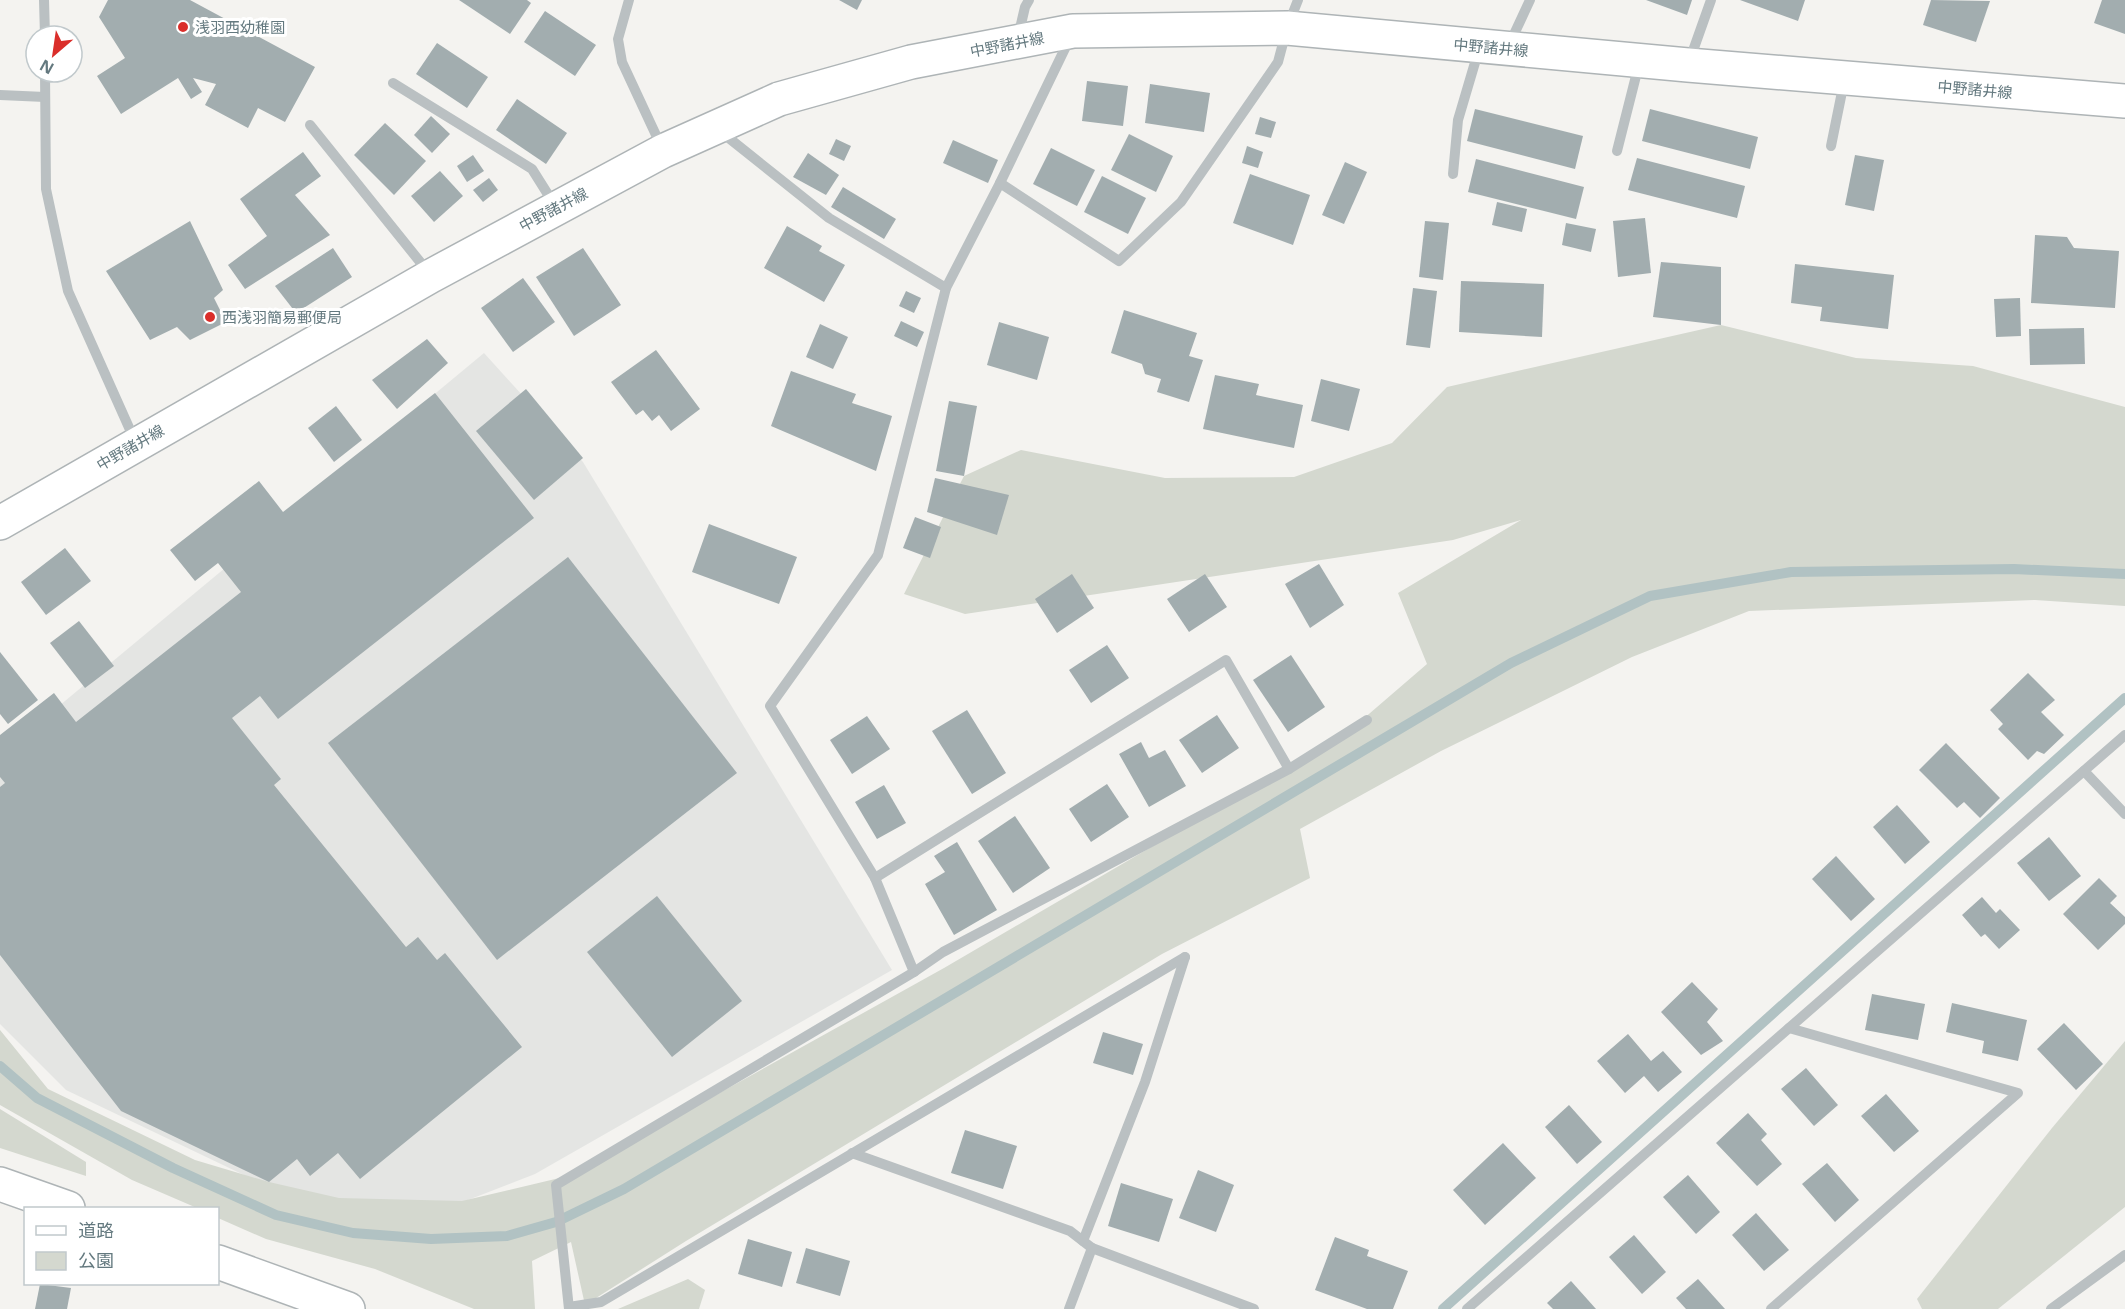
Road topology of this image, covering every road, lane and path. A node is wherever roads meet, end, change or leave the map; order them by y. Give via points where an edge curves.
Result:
1 (44, 0) edge
2 (629, 0) edge
3 (1029, 0) edge
4 (1530, 0) edge
5 (1711, 0) edge
6 (1293, 14) edge
7 (45, 24) edge
8 (1073, 31) junction
9 (1017, 42) junction
10 (1493, 47) junction
11 (1640, 60) junction
12 (1688, 65) junction
13 (1844, 78) junction
14 (393, 83) dead end
15 (45, 84) edge
16 (0, 95) edge
17 (45, 97) junction
18 (2125, 101) edge
19 (310, 125) dead end
20 (715, 128) junction
21 (1832, 146) dead end
22 (663, 151) junction
23 (1617, 151) dead end
24 (1453, 174) dead end
25 (1000, 183) junction
26 (556, 207) junction
27 (431, 276) junction
28 (946, 288) junction
29 (136, 444) junction
30 (0, 523) edge
31 (1367, 720) dead end
32 (2125, 735) edge
33 (1289, 769) junction
34 (2084, 771) junction
35 (2125, 814) edge
36 (875, 878) junction
37 (914, 972) junction
38 (1789, 1029) junction
39 (852, 1153) junction
40 (0, 1184) edge
41 (63, 1207) edge
42 (1088, 1245) junction
43 (2125, 1255) edge
44 (219, 1262) edge
45 (569, 1308) edge
46 (348, 1309) edge
47 (1069, 1309) edge
48 (1254, 1309) edge
49 (1467, 1309) edge
50 (1771, 1309) edge
51 (2051, 1309) edge

1 - 7 street
2 - 22 street via 618,39 622,62
3 - 9 street
4 - 10 street
5 - 12 street
6 - 8 main road, 中野諸井線
6 - 10 main road, 中野諸井線
6 - 25 street via 1278,62 1181,202 1119,261
8 - 9 main road, 中野諸井線
8 - 25 street
9 - 20 main road, 中野諸井線 via 911,63 790,96
10 - 11 main road, 中野諸井線
10 - 24 street via 1458,120
11 - 12 main road, 中野諸井線
11 - 23 street
12 - 13 main road, 中野諸井線
13 - 18 main road, 中野諸井線
13 - 21 street
14 - 26 street via 532,169
15 - 17 street
16 - 17 street
17 - 29 street via 46,189 68,291
19 - 27 street
20 - 22 main road, 中野諸井線
20 - 28 street via 828,218
22 - 26 main road, 中野諸井線
25 - 28 street
26 - 27 main road, 中野諸井線
27 - 29 main road, 中野諸井線
28 - 36 street via 878,555 770,706
29 - 30 main road, 中野諸井線
31 - 33 street
32 - 34 street
33 - 36 street via 1226,660
33 - 37 street via 943,952
34 - 35 street
34 - 38 street
36 - 37 street
37 - 45 street via 556,1185
38 - 49 street
38 - 50 street via 2018,1093
39 - 42 street via 1070,1231
39 - 42 street via 1185,957
39 - 45 street via 601,1302
40 - 41 main road
42 - 47 street
42 - 48 street
43 - 51 street
44 - 46 main road

